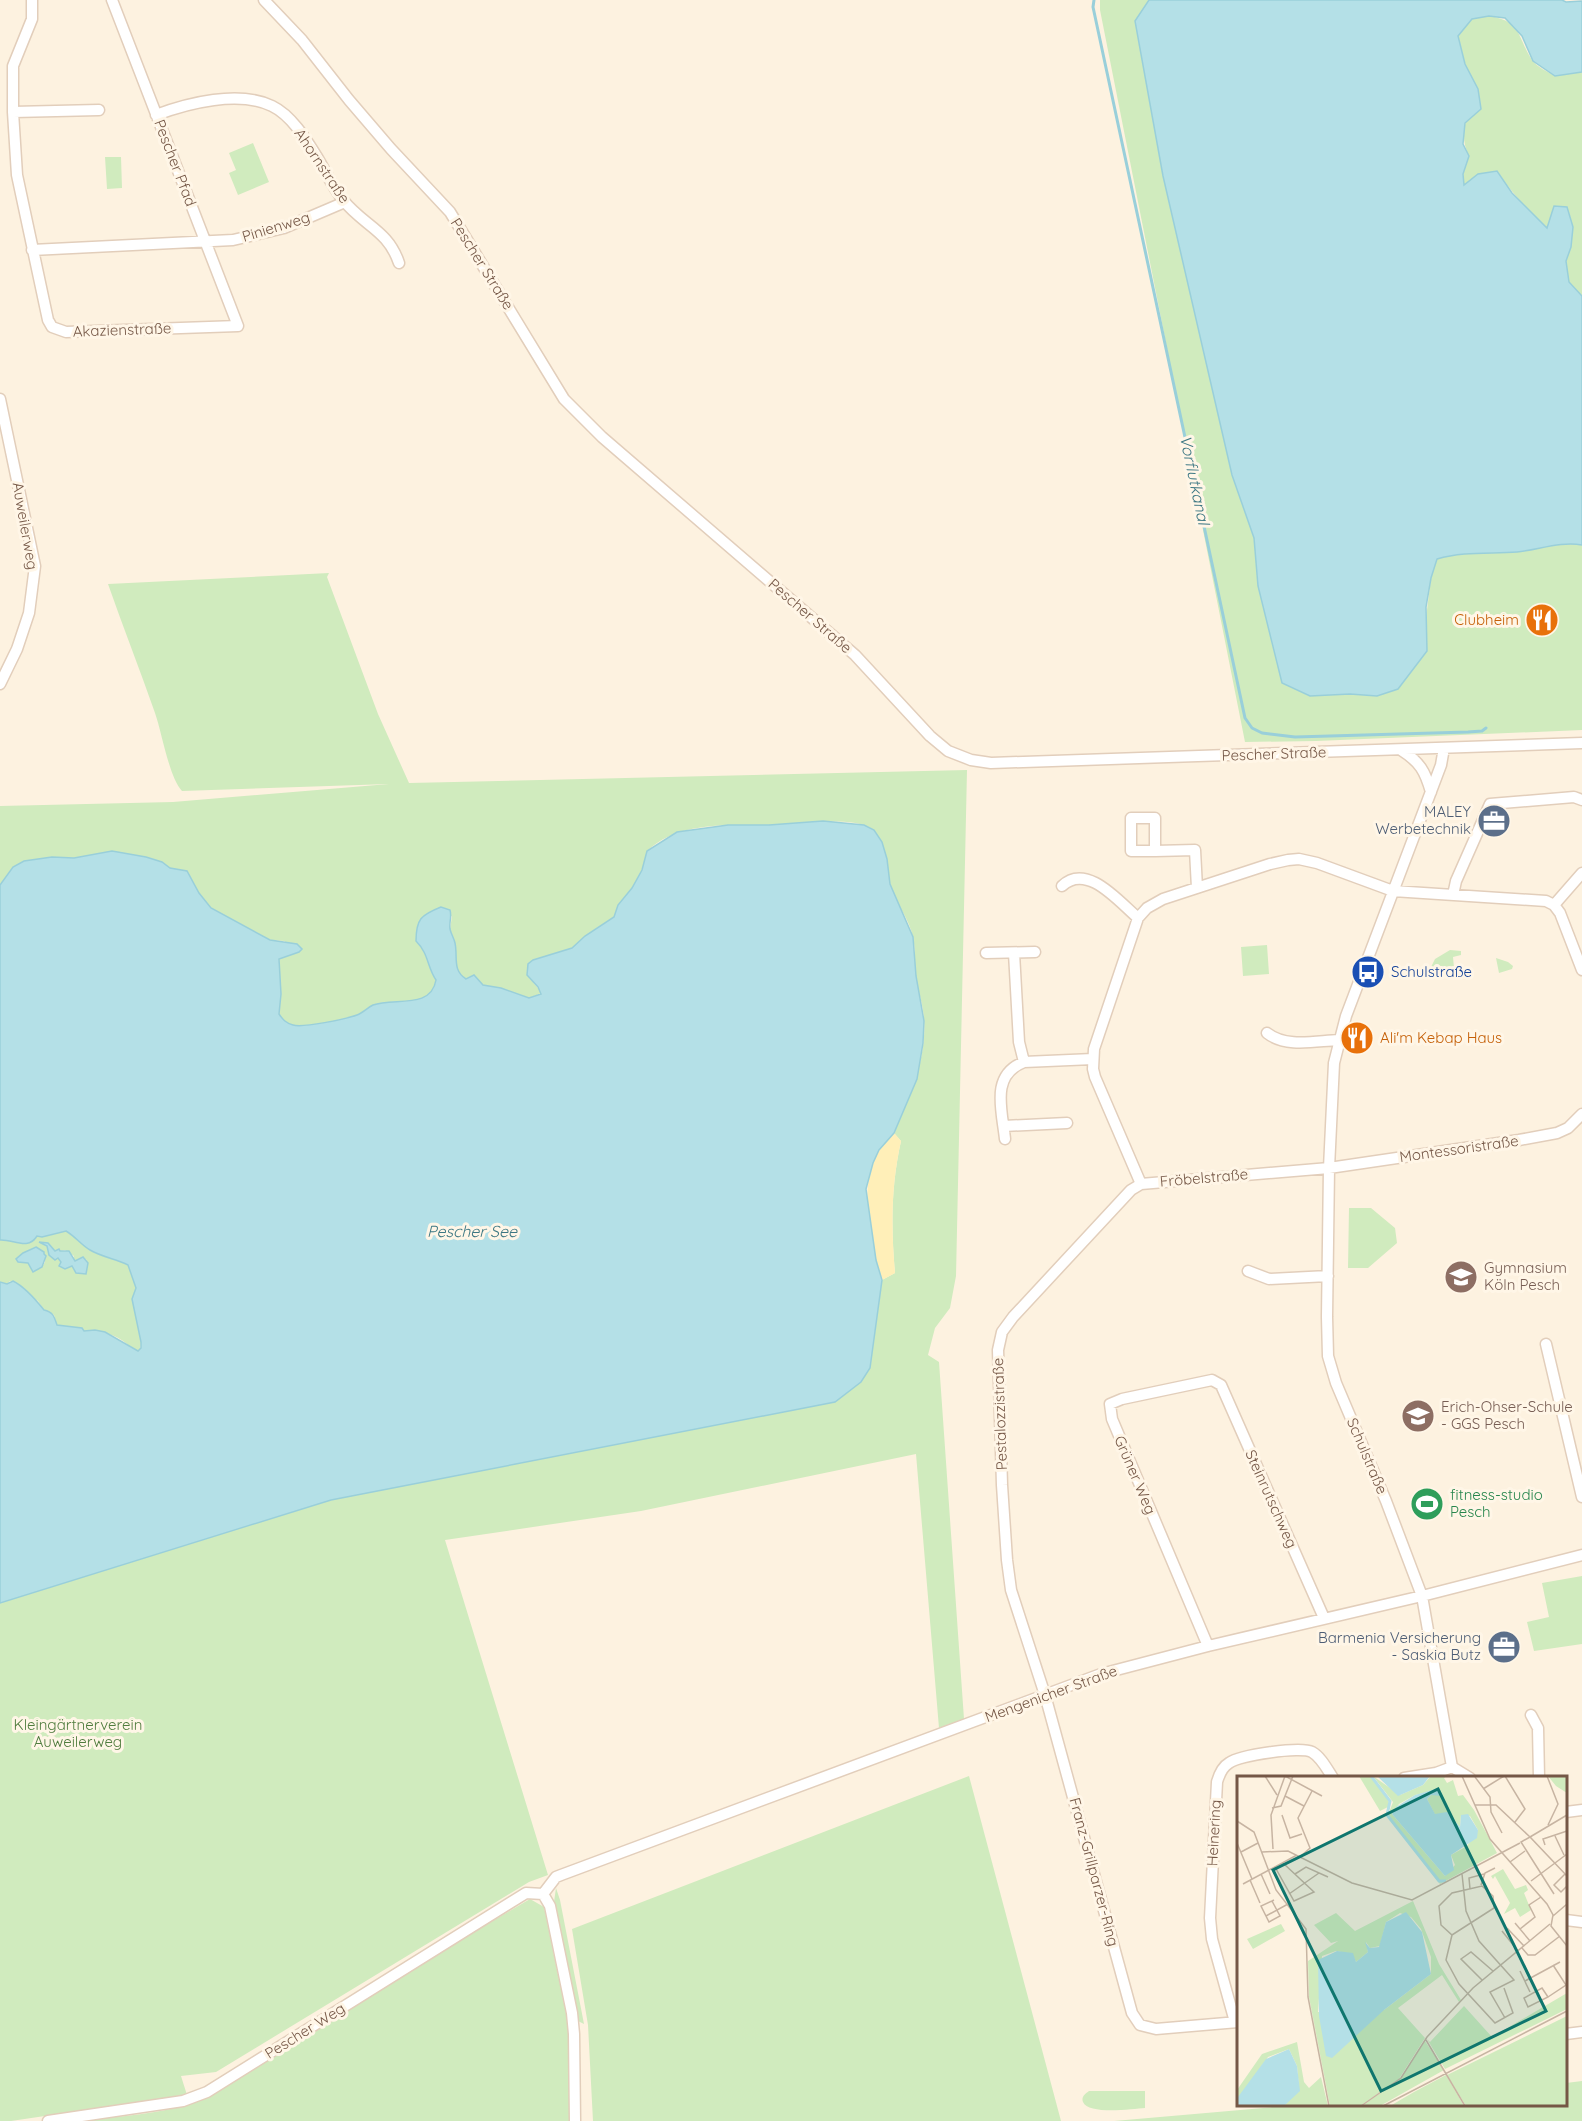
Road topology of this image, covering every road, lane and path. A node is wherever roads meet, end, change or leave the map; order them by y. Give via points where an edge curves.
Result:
1 (32, 0) edge
2 (112, 0) edge
3 (268, 2) edge
4 (99, 110) dead end
5 (12, 112) junction
6 (156, 115) junction
7 (345, 202) junction
8 (205, 242) junction
9 (32, 250) junction
10 (399, 263) dead end
11 (238, 326) joint
12 (0, 399) edge
13 (0, 684) edge
14 (1582, 743) edge
15 (1444, 748) junction
16 (1401, 750) junction
17 (1431, 792) junction
18 (1582, 800) edge
19 (1155, 851) dead end
20 (1582, 873) edge
21 (1062, 886) dead end
22 (1197, 888) junction
23 (1393, 891) junction
24 (1453, 895) junction
25 (1554, 905) junction
26 (1138, 918) junction
27 (1035, 952) dead end
28 (987, 953) dead end
29 (1014, 953) junction
30 (1582, 970) edge
31 (1267, 1033) dead end
32 (1338, 1040) junction
33 (1093, 1059) junction
34 (1024, 1062) junction
35 (1582, 1114) edge
36 (1067, 1123) dead end
37 (1004, 1126) junction
38 (1005, 1139) dead end
39 (1329, 1168) junction
40 (1141, 1184) junction
41 (1248, 1271) dead end
42 (1328, 1276) junction
43 (1546, 1344) dead end
44 (1216, 1381) joint
45 (1582, 1497) edge
46 (1582, 1556) edge
47 (1422, 1596) junction
48 (1324, 1618) junction
49 (1208, 1646) junction
50 (1045, 1695) junction
51 (1531, 1715) dead end
52 (1452, 1767) junction
53 (1331, 1776) edge
54 (1417, 1776) edge
55 (1467, 1776) edge
56 (1539, 1776) edge
57 (1582, 1810) edge
58 (1567, 1812) edge
59 (543, 1894) junction
60 (1567, 1920) edge
61 (1582, 1922) edge
62 (1237, 2022) edge
63 (1163, 2029) joint
64 (1582, 2032) edge
65 (1567, 2034) edge
66 (48, 2121) edge
67 (575, 2121) edge

1 - 5 street, Akazienstraße via 32,19 13,66
2 - 6 street, Pescher Pfad
3 - 16 street, Pescher Straße via 384,141 450,212 564,399 602,437 855,655 948,750 991,763
4 - 5 street
5 - 9 street, Akazienstraße via 17,175
6 - 7 street, Ahornstraße via 209,101 237,99 272,106 295,126
6 - 8 street, Pescher Pfad
7 - 8 street, Pinienweg via 284,228
7 - 10 street, Ahornstraße via 388,240
8 - 9 street
8 - 11 street, Pescher Pfad
9 - 11 street, Akazienstraße via 48,320 59,330
12 - 13 street, Auweilerweg via 35,566 29,613
14 - 15 street, Pescher Straße
15 - 16 street, Pescher Straße
15 - 17 street, Schulstraße
16 - 17 street via 1416,760
17 - 23 street, Schulstraße
18 - 24 street via 1574,797 1490,804
19 - 22 street via 1195,850
20 - 25 street
21 - 26 street via 1080,877 1090,880
22 - 23 street via 1270,864 1299,859
22 - 26 street via 1163,899
23 - 24 street
23 - 32 street, Schulstraße
24 - 25 street via 1546,901
25 - 30 street
26 - 33 street, Fröbelstraße
27 - 29 street
28 - 29 street
29 - 34 street via 1019,1042
31 - 32 street via 1287,1042
32 - 39 street, Schulstraße
33 - 34 street
33 - 40 street, Fröbelstraße via 1095,1077
34 - 37 street via 1015,1065 1003,1079 1000,1089
35 - 39 street, Montessoristraße via 1568,1128 1543,1136
36 - 37 street
37 - 38 street
39 - 40 street, Fröbelstraße
39 - 42 street, Schulstraße
40 - 50 street, Pestalozzistraße via 1131,1190 1013,1317 1002,1332 998,1350 1002,1485 1011,1590
41 - 42 street via 1269,1279
42 - 47 street, Schulstraße via 1330,1365
43 - 45 street
44 - 48 street, Steinrutschweg
44 - 49 street, Grüner Weg via 1122,1399 1110,1404 1109,1411
46 - 47 street, Mengenicher Straße
47 - 48 street, Mengenicher Straße
47 - 52 street
48 - 49 street, Mengenicher Straße
49 - 50 street, Mengenicher Straße via 1132,1664
50 - 59 street, Mengenicher Straße via 561,1875
50 - 63 street, Franz-Grillparzer-Ring via 1132,2013 1144,2027
51 - 56 street via 1538,1728
52 - 54 street
52 - 55 street
53 - 62 street, Heinering via 1314,1753 1300,1749 1244,1757 1230,1762 1219,1774 1210,1918 1212,1939
57 - 58 street
59 - 66 street, Pescher Weg via 526,1893 207,2092 183,2101
59 - 67 street via 550,1906 572,2013
60 - 61 street
62 - 63 street, Heinering
64 - 65 street

